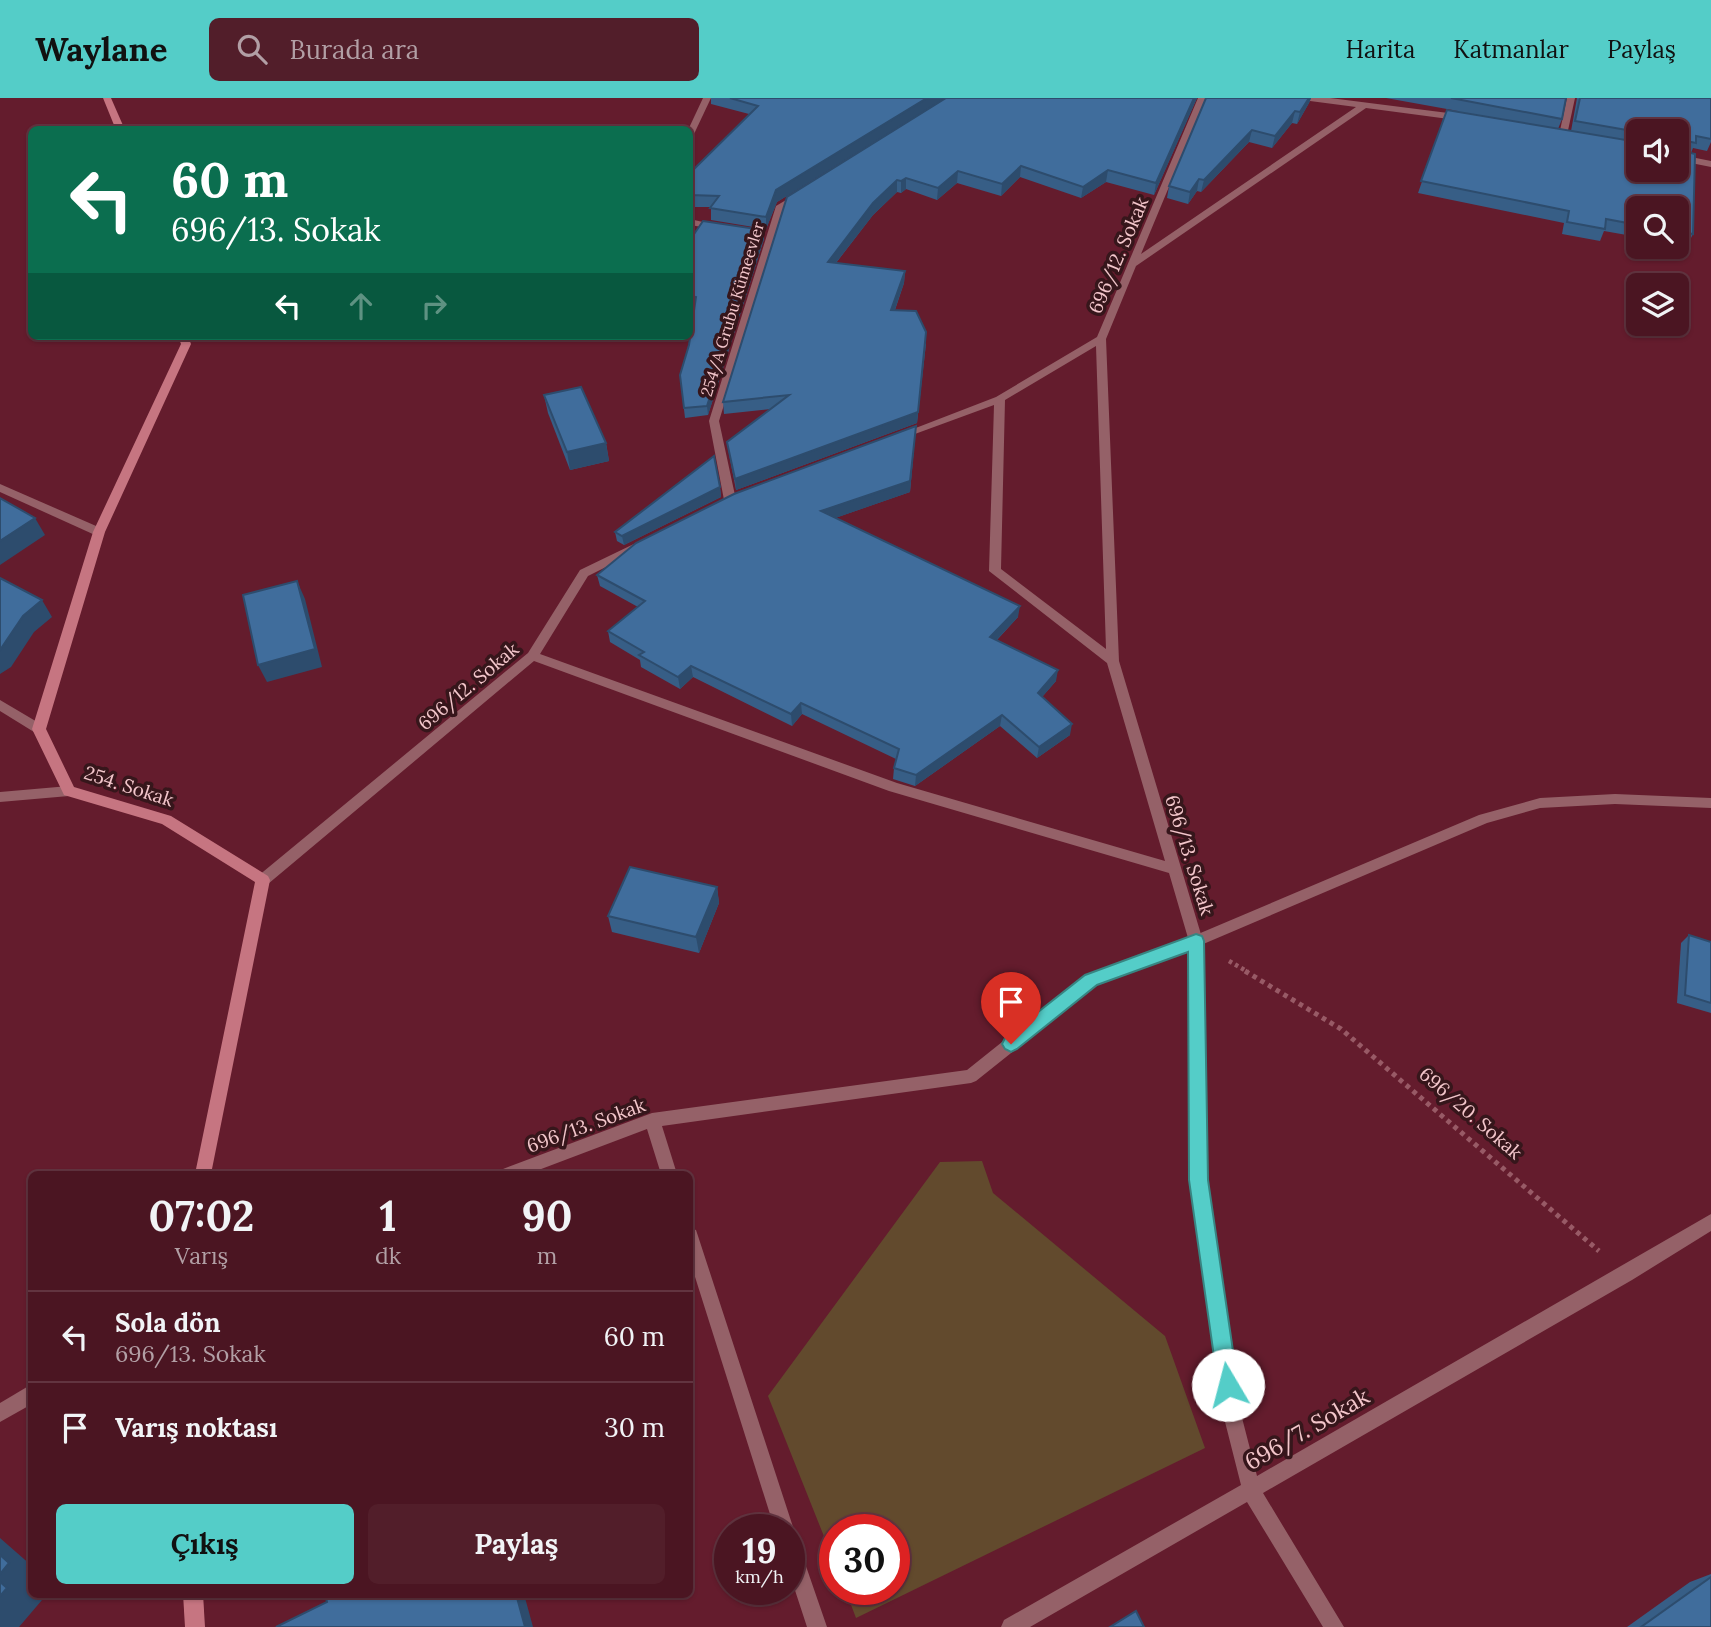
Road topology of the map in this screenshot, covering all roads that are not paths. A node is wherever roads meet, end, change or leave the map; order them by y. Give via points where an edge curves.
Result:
1 (107, 98) edge
2 (707, 98) edge
3 (1202, 98) edge
4 (1310, 98) edge
5 (1571, 98) edge
6 (1364, 105) junction
7 (1474, 120) edge
8 (119, 126) edge
9 (693, 128) edge
10 (1550, 133) edge
11 (1563, 135) junction
12 (1576, 137) edge
13 (1689, 160) edge
14 (1711, 164) edge
15 (817, 185) edge
16 (693, 223) edge
17 (731, 229) edge
18 (758, 233) edge
19 (772, 235) junction
20 (1132, 265) junction
21 (1101, 339) junction
22 (184, 340) edge
23 (1000, 399) junction
24 (884, 442) edge
25 (0, 488) edge
26 (743, 495) edge
27 (730, 500) junction
28 (718, 506) edge
29 (99, 532) junction
30 (657, 536) edge
31 (532, 656) junction
32 (1113, 661) junction
33 (0, 705) edge
34 (39, 729) junction
35 (69, 790) junction
36 (0, 797) edge
37 (1711, 803) edge
38 (1174, 869) junction
39 (263, 880) junction
40 (1196, 941) junction
41 (652, 1119) junction
42 (204, 1171) edge
43 (517, 1171) edge
44 (668, 1171) edge
45 (1711, 1222) edge
46 (693, 1245) edge
47 (28, 1396) edge
48 (0, 1413) edge
49 (1251, 1490) junction
50 (780, 1514) edge
51 (805, 1591) edge
52 (193, 1598) edge
53 (195, 1627) edge
54 (817, 1627) edge
55 (1011, 1627) edge
56 (1334, 1627) edge

1 - 8 street
2 - 9 street
3 - 20 street, 696/12. Sokak
4 - 6 street
5 - 11 street
6 - 7 street via 1437,110
6 - 20 street
10 - 11 street
11 - 12 street
13 - 14 street
15 - 19 street, 254/A Grubu Kümeevler via 781,206
16 - 17 street
18 - 19 street
19 - 27 street, 254/A Grubu Kümeevler via 714,421
20 - 21 street, 696/12. Sokak
21 - 23 street, 696/12. Sokak
21 - 32 street, 696/13. Sokak
22 - 29 street
23 - 24 street, 696/12. Sokak
23 - 32 street via 995,570
25 - 29 street
26 - 27 street
27 - 28 street
29 - 34 street
30 - 31 street, 696/12. Sokak via 584,573
31 - 38 street via 894,787
31 - 39 street, 696/12. Sokak
32 - 38 street, 696/13. Sokak
33 - 34 street
34 - 35 street, 254. Sokak
35 - 36 street
35 - 39 street, 254. Sokak via 166,820
37 - 40 street via 1615,799 1540,803 1484,818
38 - 40 street, 696/13. Sokak
39 - 42 street
40 - 41 street, 696/13. Sokak via 1091,980 971,1076
40 - 49 street via 1199,1180 1231,1410
41 - 43 street, 696/13. Sokak
41 - 44 street
45 - 49 street, 696/7. Sokak
46 - 50 street
47 - 48 street
49 - 55 street, 696/7. Sokak
49 - 56 street
51 - 54 street
52 - 53 street

